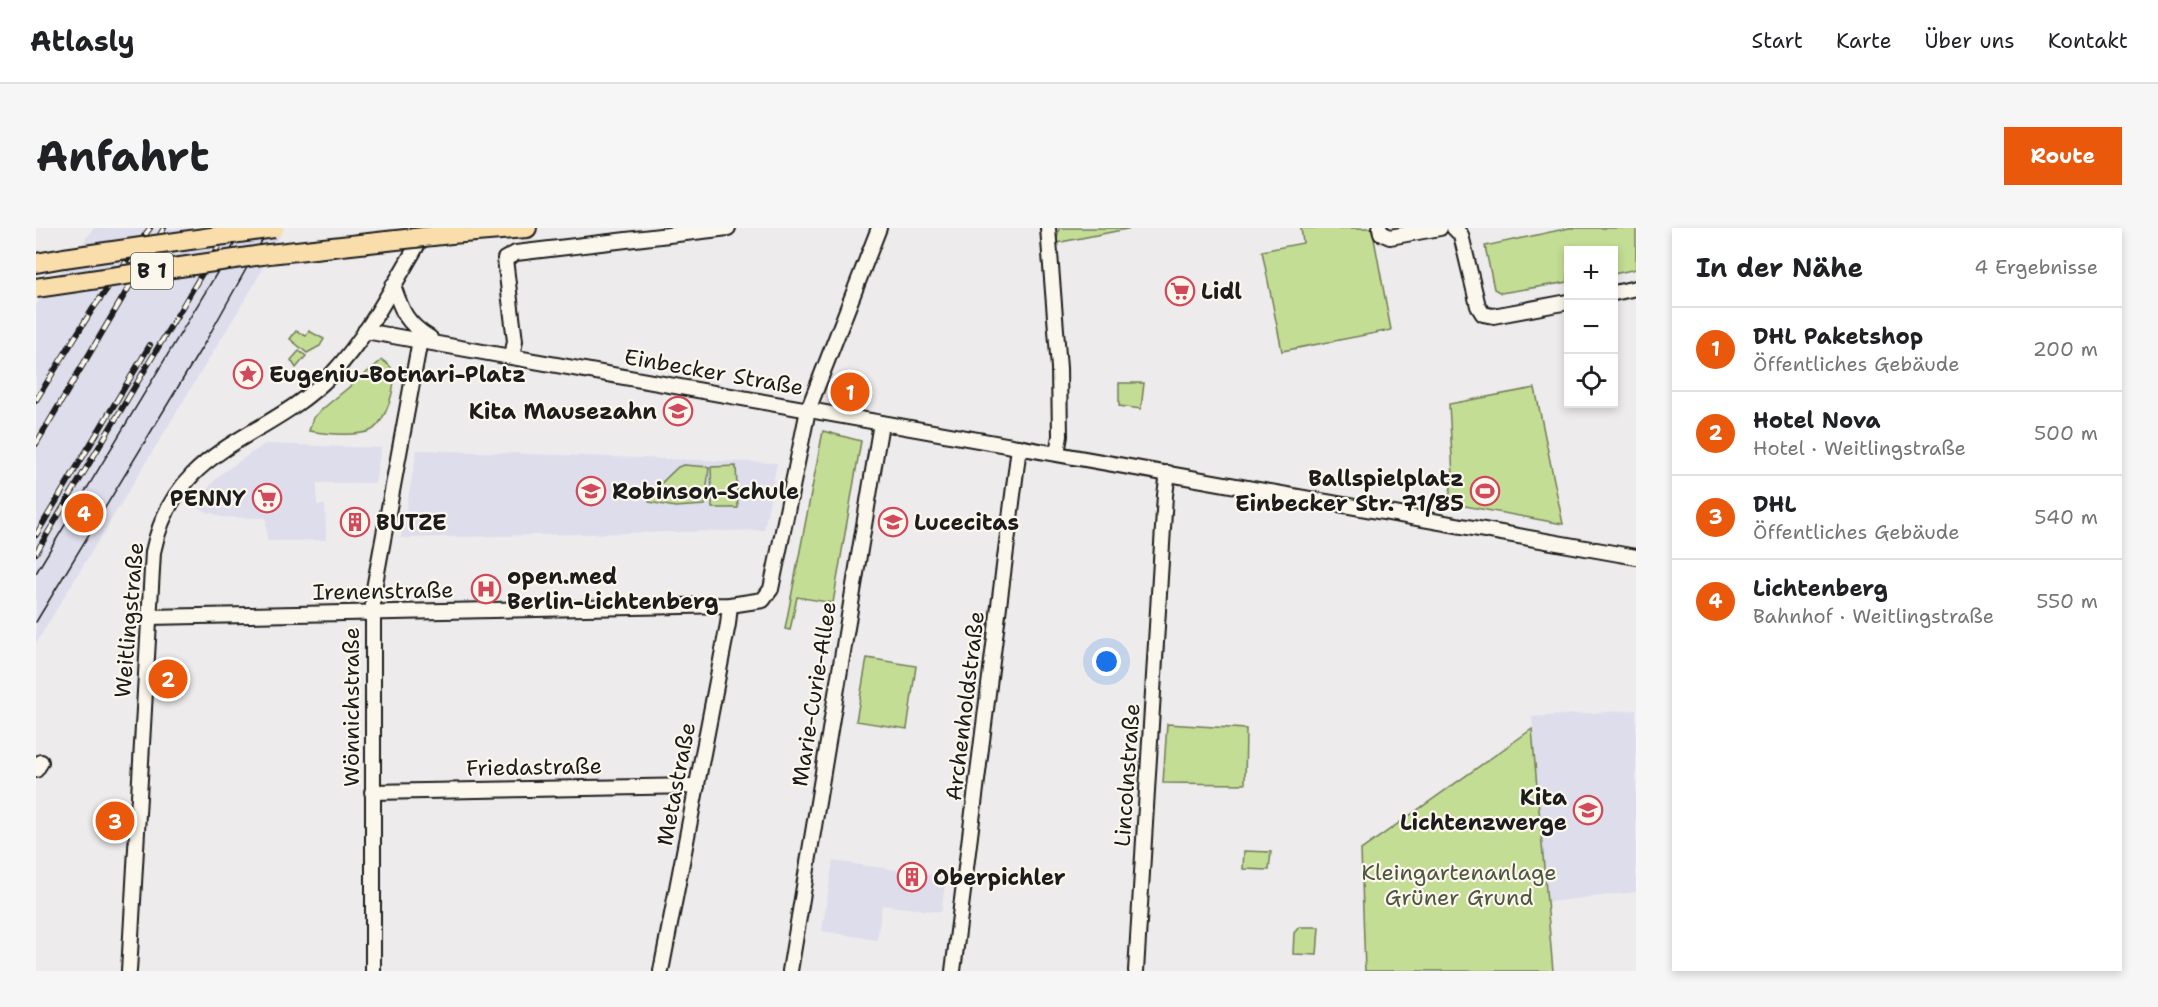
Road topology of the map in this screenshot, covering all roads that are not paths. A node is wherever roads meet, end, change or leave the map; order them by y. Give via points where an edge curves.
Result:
1 (273, 228) edge
2 (428, 228) edge
3 (526, 228) edge
4 (728, 228) edge
5 (879, 228) edge
6 (1048, 228) edge
7 (1380, 228) edge
8 (1440, 228) edge
9 (1454, 228) edge
10 (37, 262) edge
11 (393, 285) junction
12 (36, 288) edge
13 (1636, 288) edge
14 (1618, 292) edge
15 (1564, 303) edge
16 (365, 331) junction
17 (420, 340) junction
18 (435, 342) junction
19 (512, 356) junction
20 (808, 410) junction
21 (881, 423) junction
22 (1019, 447) junction
23 (1057, 453) junction
24 (1168, 473) junction
25 (1636, 557) edge
26 (730, 605) junction
27 (373, 613) junction
28 (148, 617) junction
29 (697, 786) junction
30 (372, 792) junction
31 (129, 971) edge
32 (373, 971) edge
33 (661, 971) edge
34 (790, 971) edge
35 (953, 971) edge
36 (1136, 971) edge

1 - 10 main road, B 1, bridge
2 - 11 street, Weitlingstraße
3 - 12 main road, B 1, bridge via 269,254
4 - 19 street via 516,253 505,259 514,341
5 - 20 street
6 - 23 street via 1059,368
7 - 8 street via 1381,233 1390,237
9 - 15 street via 1461,235 1483,315
11 - 16 street, Weitlingstraße
11 - 18 street, Einbecker Straße via 405,317
13 - 14 street
16 - 17 street, Einbecker Straße
16 - 28 street, Weitlingstraße via 330,376 191,473 180,486 157,529
17 - 18 street, Einbecker Straße
17 - 27 street, Wönnichstraße via 373,594
18 - 19 street, Einbecker Straße
19 - 20 street, Einbecker Straße
20 - 21 street, Einbecker Straße
20 - 26 street, Irenenstraße via 771,589 763,600
21 - 22 street, Einbecker Straße
21 - 34 street, Marie-Curie-Allee
22 - 23 street, Einbecker Straße
22 - 35 street, Archenholdstraße
23 - 24 street, Einbecker Straße
24 - 25 street, Einbecker Straße
24 - 36 street, Lincolnstraße
26 - 27 street, Irenenstraße
26 - 29 street, Metastraße
27 - 28 street, Irenenstraße
27 - 30 street, Wönnichstraße
28 - 31 street, Weitlingstraße
29 - 30 street, Friedastraße
29 - 33 street, Metastraße
30 - 32 street, Wönnichstraße

